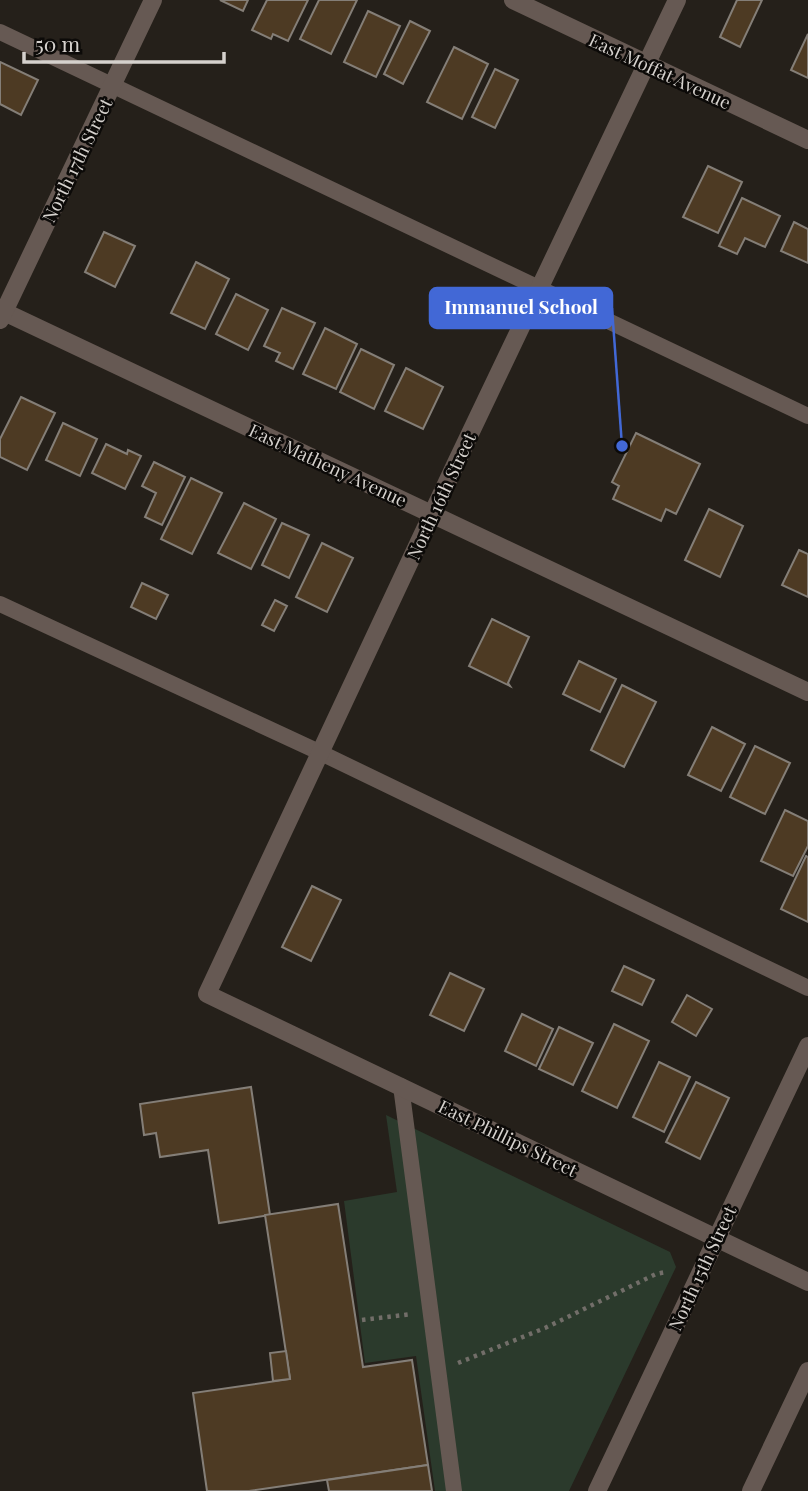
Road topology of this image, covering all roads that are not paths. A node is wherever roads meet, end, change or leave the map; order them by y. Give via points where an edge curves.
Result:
1 (153, 0) edge
2 (513, 0) edge
3 (677, 0) edge
4 (0, 32) edge
5 (646, 65) junction
6 (113, 86) junction
7 (808, 140) edge
8 (538, 289) junction
9 (1, 314) edge
10 (808, 416) edge
11 (431, 515) junction
12 (0, 604) edge
13 (808, 692) edge
14 (319, 752) junction
15 (808, 988) edge
16 (207, 994) joint
17 (808, 1046) edge
18 (401, 1086) junction
19 (716, 1237) junction
20 (808, 1282) edge
21 (808, 1370) edge
22 (454, 1491) edge
23 (597, 1491) edge
24 (751, 1491) edge

1 - 6 street, North 17th Street
2 - 5 street, East Moffat Avenue
3 - 5 street, North 16th Street
4 - 6 lane
5 - 7 street, East Moffat Avenue
5 - 8 street, North 16th Street
6 - 8 lane
6 - 9 street, North 17th Street
8 - 10 lane
8 - 11 street, North 16th Street
9 - 11 street, East Matheny Avenue
11 - 13 street, East Matheny Avenue
11 - 14 street, North 16th Street
12 - 14 lane
14 - 15 lane
14 - 16 street, North 16th Street
16 - 18 street, East Phillips Street
17 - 19 street, North 15th Street
18 - 19 street, East Phillips Street
18 - 22 lane
19 - 20 street, East Phillips Street
19 - 23 street, North 15th Street
21 - 24 street

